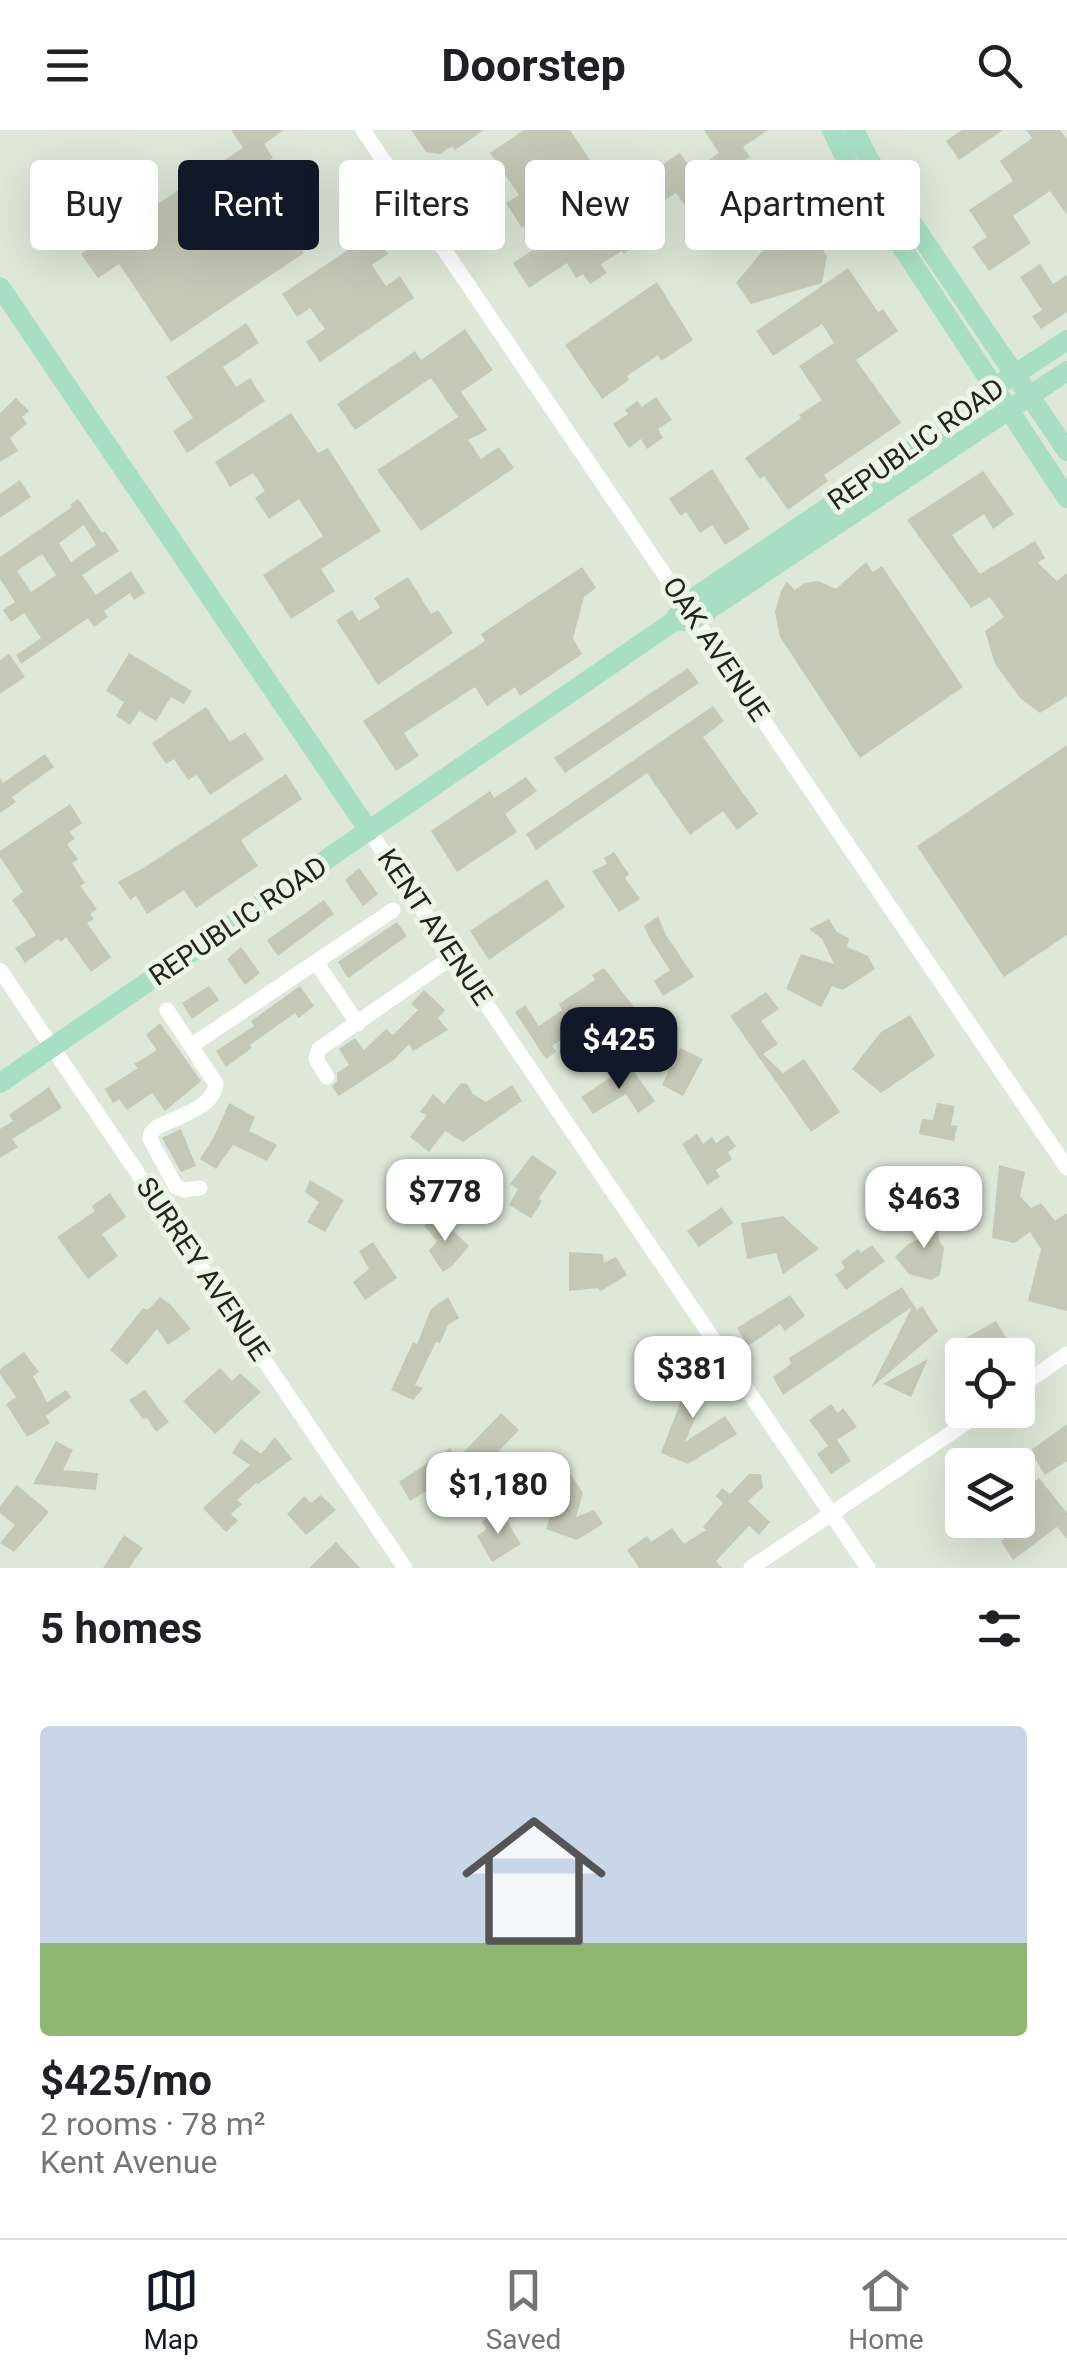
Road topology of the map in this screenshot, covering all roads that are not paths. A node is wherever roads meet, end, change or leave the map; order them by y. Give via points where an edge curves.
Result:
1 (364, 130) edge
2 (837, 131) edge
3 (0, 287) edge
4 (1067, 340) edge
5 (1067, 371) edge
6 (1015, 374) junction
7 (994, 388) junction
8 (1030, 396) junction
9 (1009, 410) junction
10 (1067, 452) edge
11 (1067, 498) edge
12 (685, 615) junction
13 (369, 831) junction
14 (393, 910) dead end
15 (455, 955) junction
16 (316, 962) junction
17 (0, 970) edge
18 (167, 1010) dead end
19 (358, 1024) junction
20 (191, 1046) junction
21 (54, 1047) junction
22 (327, 1077) dead end
23 (0, 1083) edge
24 (1067, 1168) edge
25 (200, 1188) dead end
26 (1067, 1354) edge
27 (1035, 1376) edge
28 (958, 1428) edge
29 (832, 1514) junction
30 (405, 1568) edge
31 (751, 1568) edge
32 (868, 1568) edge

1 - 12 street, OAK AVENUE
2 - 6 main road via 879,176
2 - 7 main road via 851,170
3 - 13 main road, KENT AVENUE
4 - 6 main road, REPUBLIC ROAD
5 - 8 main road, REPUBLIC ROAD
6 - 7 main road, REPUBLIC ROAD
6 - 8 main road
7 - 9 main road
7 - 12 main road, REPUBLIC ROAD
8 - 9 main road, REPUBLIC ROAD
8 - 10 main road
9 - 11 main road
9 - 12 main road, REPUBLIC ROAD
12 - 13 main road, REPUBLIC ROAD
12 - 24 street, OAK AVENUE
13 - 15 street, KENT AVENUE
13 - 21 main road, REPUBLIC ROAD
14 - 16 street
15 - 19 street
15 - 29 street, KENT AVENUE
16 - 19 street
16 - 20 street
17 - 21 street, SURREY AVENUE
18 - 20 street
19 - 22 street via 316,1054
20 - 25 street via 216,1090 207,1102 157,1127 150,1139 176,1187
21 - 23 main road, REPUBLIC ROAD
21 - 30 street, SURREY AVENUE
26 - 27 street
28 - 29 street
29 - 31 street
29 - 32 street, KENT AVENUE

